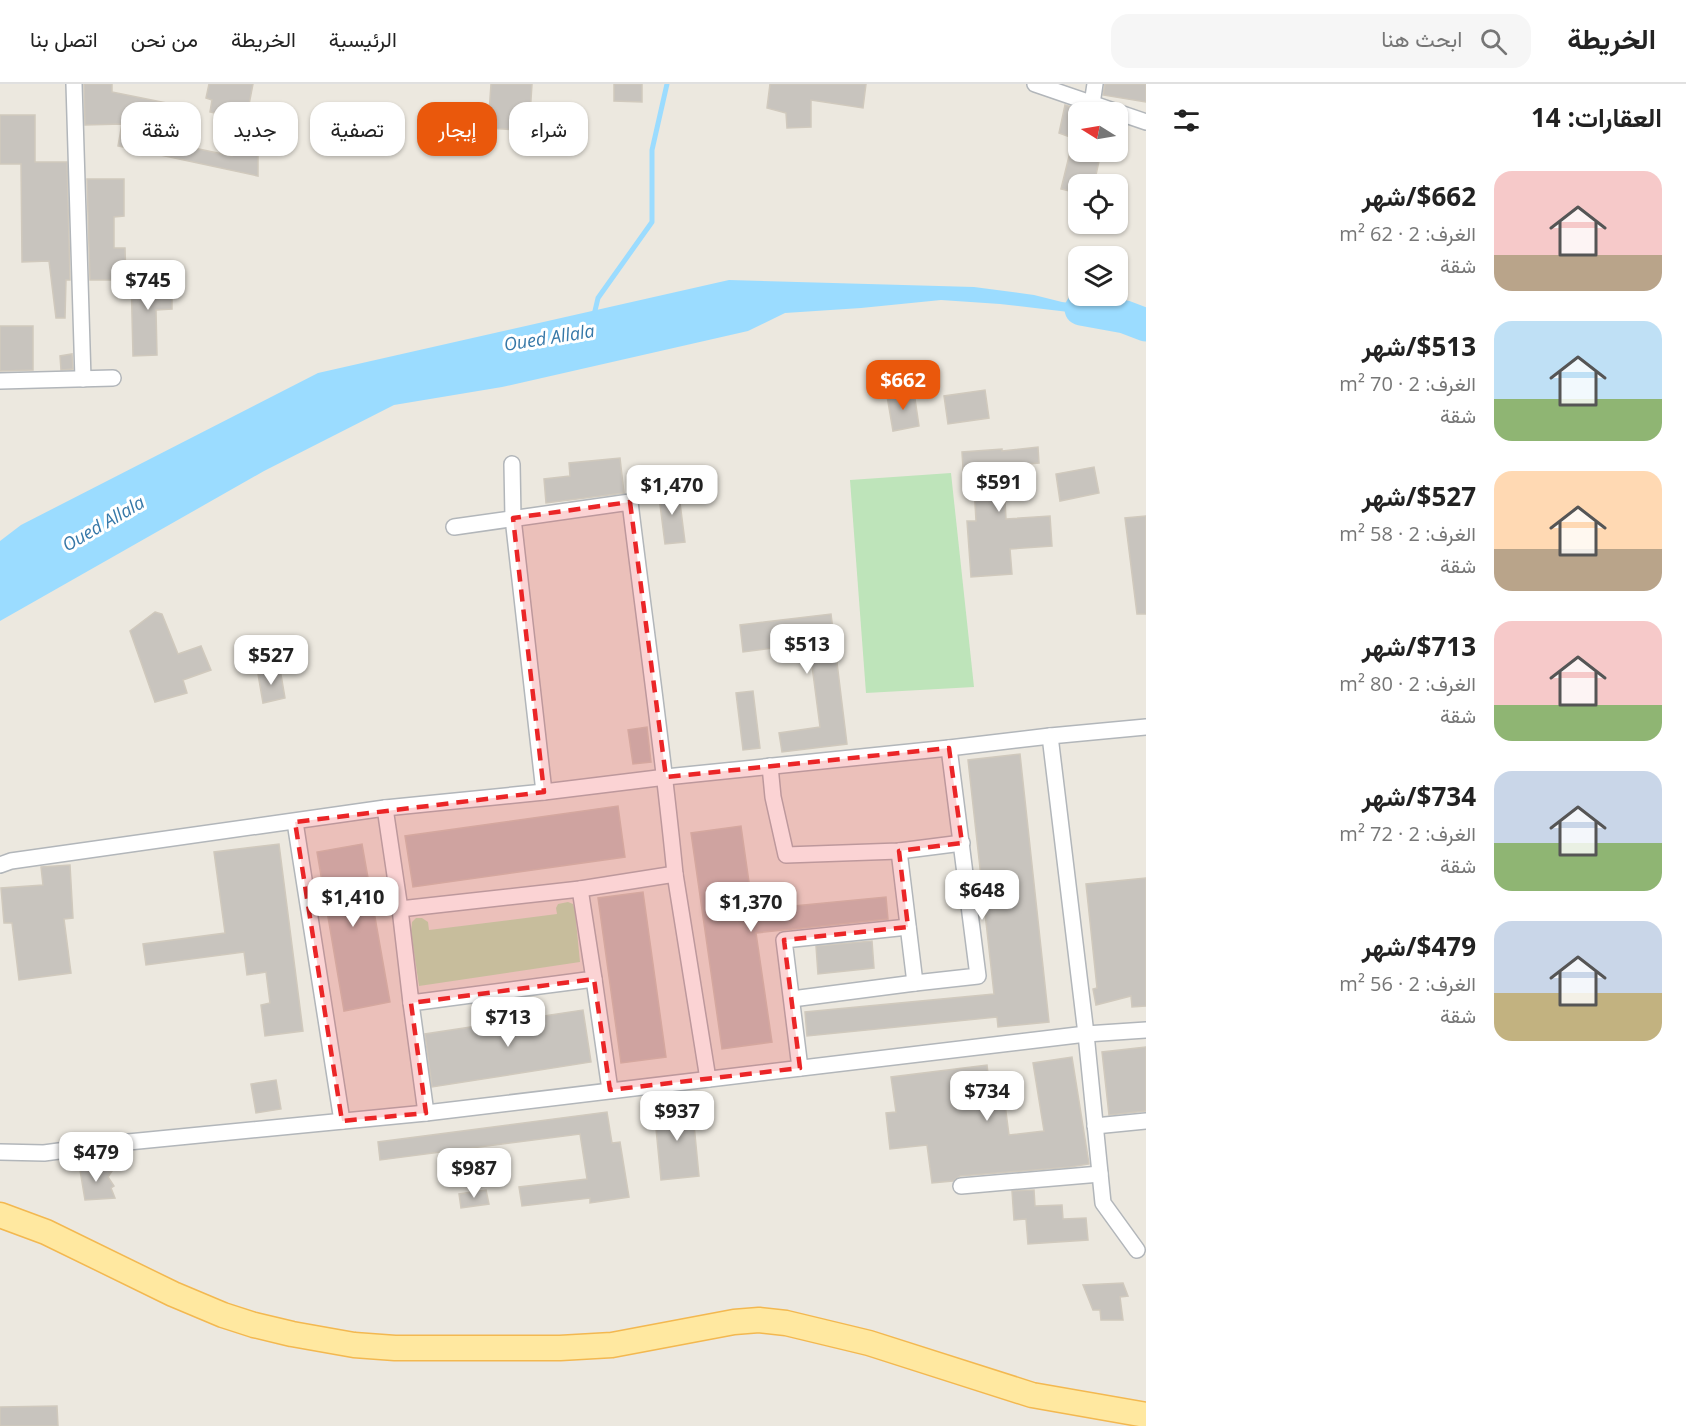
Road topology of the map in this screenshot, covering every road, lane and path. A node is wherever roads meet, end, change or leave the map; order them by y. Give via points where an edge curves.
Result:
1 (74, 84) edge
2 (1035, 84) edge
3 (1095, 84) edge
4 (1086, 102) edge
5 (1092, 102) edge
6 (1128, 116) edge
7 (1146, 122) edge
8 (83, 378) junction
9 (113, 378) dead end
10 (0, 381) edge
11 (512, 464) dead end
12 (513, 518) junction
13 (454, 526) dead end
14 (1146, 727) edge
15 (1050, 736) junction
16 (950, 748) junction
17 (771, 766) junction
18 (666, 777) junction
19 (544, 792) junction
20 (385, 808) junction
21 (295, 822) junction
22 (962, 843) junction
23 (899, 851) junction
24 (0, 865) edge
25 (675, 874) junction
26 (580, 889) junction
27 (400, 909) junction
28 (908, 927) junction
29 (594, 979) junction
30 (915, 983) junction
31 (792, 999) junction
32 (411, 1003) junction
33 (1146, 1030) edge
34 (1086, 1034) junction
35 (800, 1068) junction
36 (708, 1079) junction
37 (610, 1090) junction
38 (426, 1113) junction
39 (342, 1121) junction
40 (1146, 1121) edge
41 (1095, 1126) junction
42 (0, 1152) edge
43 (1100, 1174) junction
44 (961, 1186) dead end
45 (0, 1215) edge
46 (1137, 1250) dead end
47 (1146, 1414) edge

1 - 8 street
2 - 4 street
3 - 5 street
6 - 7 street
8 - 9 street
8 - 10 street
11 - 12 street
12 - 13 street
12 - 18 street via 630,502
12 - 19 street
14 - 15 street
15 - 16 street
15 - 34 street
16 - 17 street
16 - 22 street
17 - 18 street
17 - 23 street via 773,797 786,855
18 - 19 street
18 - 25 street
19 - 20 street
20 - 21 street
20 - 27 street
21 - 24 street
21 - 39 street
22 - 23 street
22 - 30 street via 978,976
23 - 28 street
25 - 26 street
25 - 36 street
26 - 27 street
26 - 29 street
27 - 32 street
28 - 30 street
28 - 31 street via 784,939
29 - 32 street
29 - 37 street
30 - 31 street
31 - 35 street
32 - 38 street
33 - 34 street
34 - 35 street
34 - 41 street
35 - 36 street
36 - 37 street
37 - 38 street
38 - 39 street
39 - 42 street via 44,1153
40 - 41 street
41 - 43 street
43 - 44 street
43 - 46 street via 1103,1203
45 - 47 main road via 46,1232 198,1305 254,1325 326,1341 395,1348 560,1348 612,1345 734,1322 772,1321 869,1343 1032,1395

